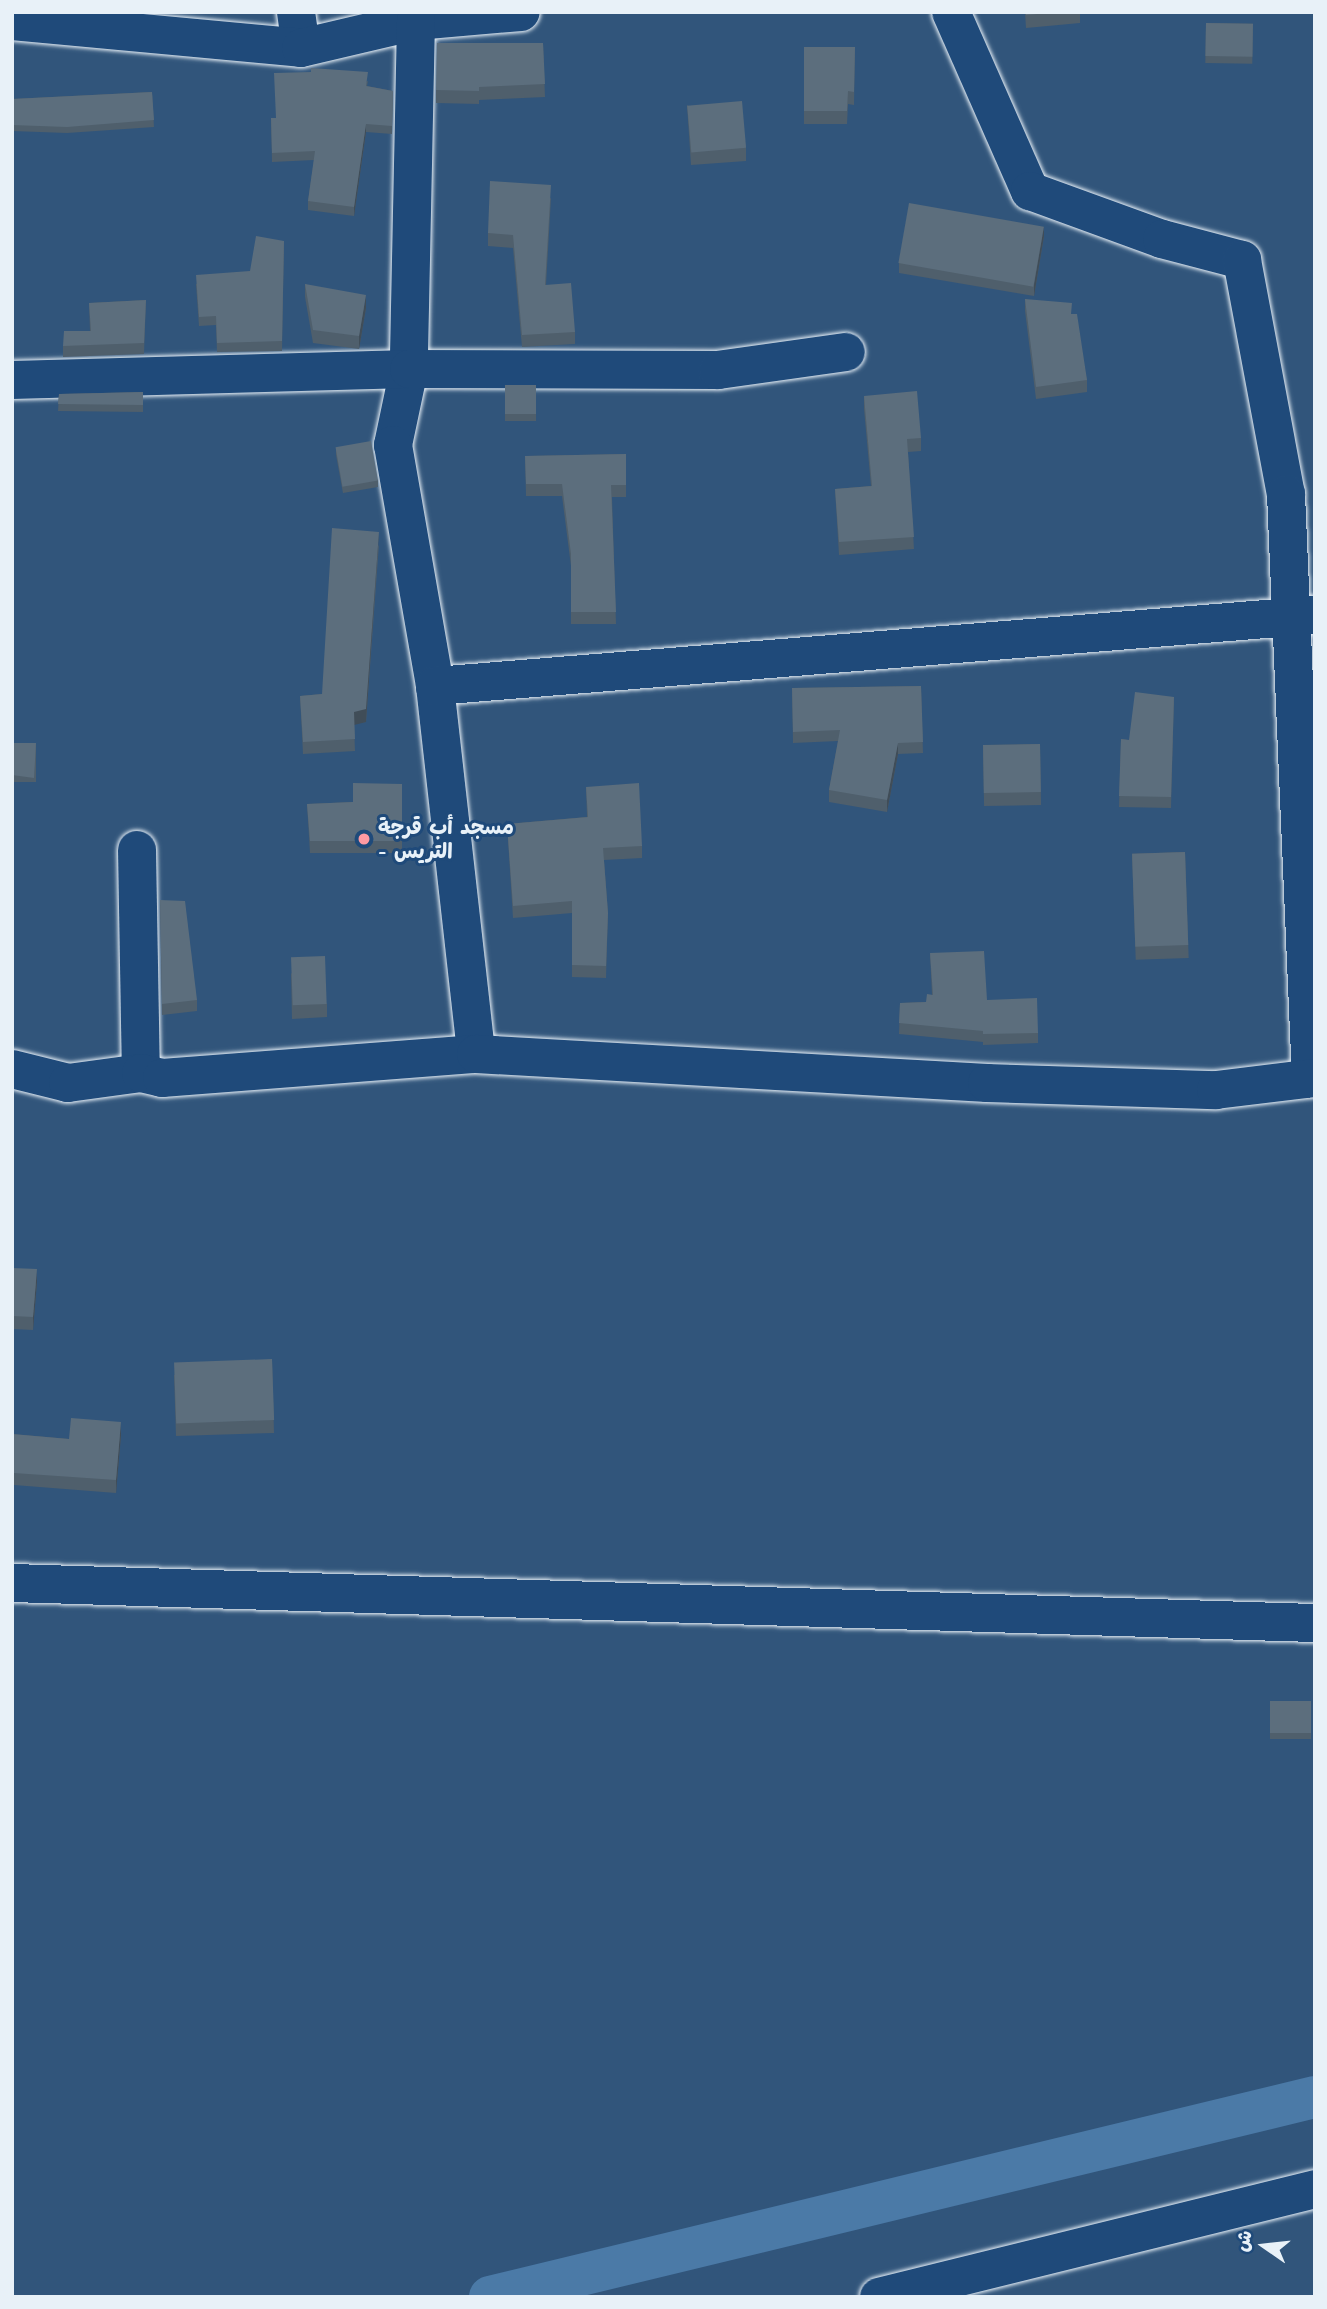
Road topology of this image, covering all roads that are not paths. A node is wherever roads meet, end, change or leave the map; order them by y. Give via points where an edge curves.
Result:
1 (522, 12) edge
2 (951, 12) edge
3 (12, 21) edge
4 (416, 21) junction
5 (298, 30) edge
6 (846, 352) dead end
7 (408, 369) junction
8 (12, 380) edge
9 (1302, 616) edge
10 (435, 686) junction
11 (137, 850) dead end
12 (476, 1054) junction
13 (12, 1069) edge
14 (141, 1073) junction
15 (1313, 1078) edge
16 (12, 1583) edge
17 (1315, 1623) edge
18 (1315, 2189) edge
19 (879, 2297) edge

1 - 4 street
2 - 9 street via 1030,191 1162,239 1242,260 1286,494
3 - 5 street
4 - 5 street
4 - 7 street
6 - 7 street via 718,370
7 - 8 street
7 - 10 street via 393,445
9 - 10 street
9 - 15 street
10 - 12 street
11 - 14 street
12 - 14 street via 162,1078
12 - 15 street via 987,1083 1216,1090
13 - 14 street via 68,1083
16 - 17 street
18 - 19 street

